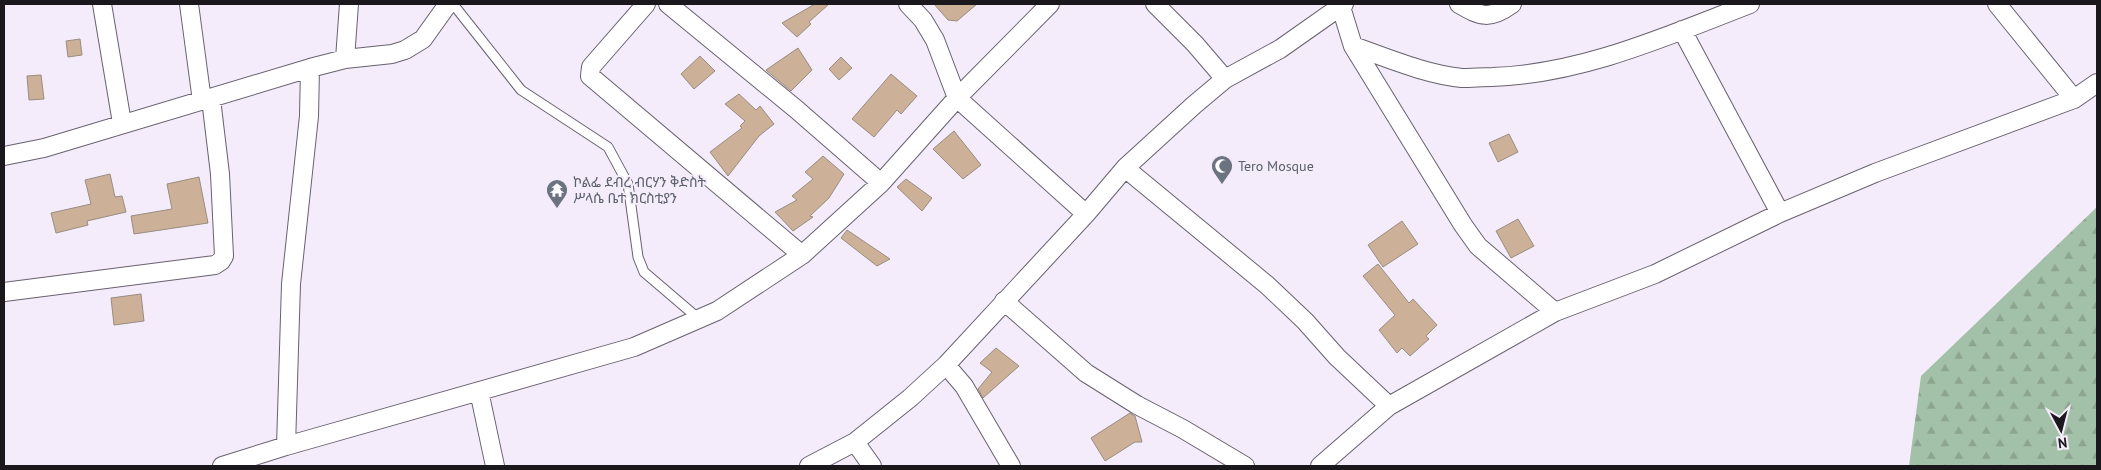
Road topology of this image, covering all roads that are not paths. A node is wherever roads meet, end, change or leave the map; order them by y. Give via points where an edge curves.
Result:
1 (102, 4) edge
2 (189, 4) edge
3 (349, 4) edge
4 (448, 4) edge
5 (453, 4) edge
6 (646, 4) edge
7 (668, 4) edge
8 (908, 4) edge
9 (1050, 4) edge
10 (1154, 4) edge
11 (1459, 4) edge
12 (1512, 4) edge
13 (1750, 4) edge
14 (1998, 4) edge
15 (1343, 5) edge
16 (1682, 30) junction
17 (1352, 46) junction
18 (345, 59) junction
19 (310, 68) junction
20 (1225, 79) junction
21 (2097, 83) edge
22 (957, 98) junction
23 (2074, 99) junction
24 (207, 100) junction
25 (122, 123) junction
26 (4, 156) edge
27 (1125, 168) junction
28 (881, 183) junction
29 (1780, 213) junction
30 (1086, 214) junction
31 (802, 255) junction
32 (4, 292) edge
33 (1004, 301) junction
34 (1555, 312) junction
35 (699, 319) junction
36 (946, 365) junction
37 (478, 391) junction
38 (1389, 406) junction
39 (855, 442) junction
40 (286, 446) junction
41 (222, 466) edge
42 (495, 466) edge
43 (809, 466) edge
44 (872, 466) edge
45 (1010, 466) edge
46 (1244, 466) edge
47 (1320, 466) edge

1 - 25 street
2 - 24 street
3 - 18 street
4 - 18 street via 423,39 414,46 392,54
5 - 35 lane via 521,90 608,147 628,184 638,257 644,272
6 - 31 street via 591,68 590,76
7 - 28 street
8 - 22 street via 935,40
9 - 22 street
10 - 20 street
11 - 12 street via 1477,14 1489,15
13 - 16 street
14 - 23 street
15 - 17 street
15 - 20 street via 1280,48
16 - 17 street via 1576,65 1513,76 1463,78 1441,74
16 - 29 street
17 - 34 street via 1478,246
18 - 19 street
19 - 24 street
19 - 40 street via 291,284
20 - 27 street
21 - 23 street
22 - 28 street
22 - 30 street
23 - 29 street
24 - 25 street
24 - 32 street via 220,174 224,256 221,261 215,265
25 - 26 street via 44,148
27 - 30 street
27 - 38 street via 1267,284
28 - 31 street
29 - 34 street via 1655,274
30 - 33 street
31 - 35 street via 725,306
33 - 36 street
33 - 46 street via 1086,373
34 - 38 street
35 - 37 street via 634,347
36 - 39 street
36 - 45 street via 964,386
37 - 40 street
37 - 42 street
38 - 47 street
39 - 43 street
39 - 44 street
40 - 41 street

